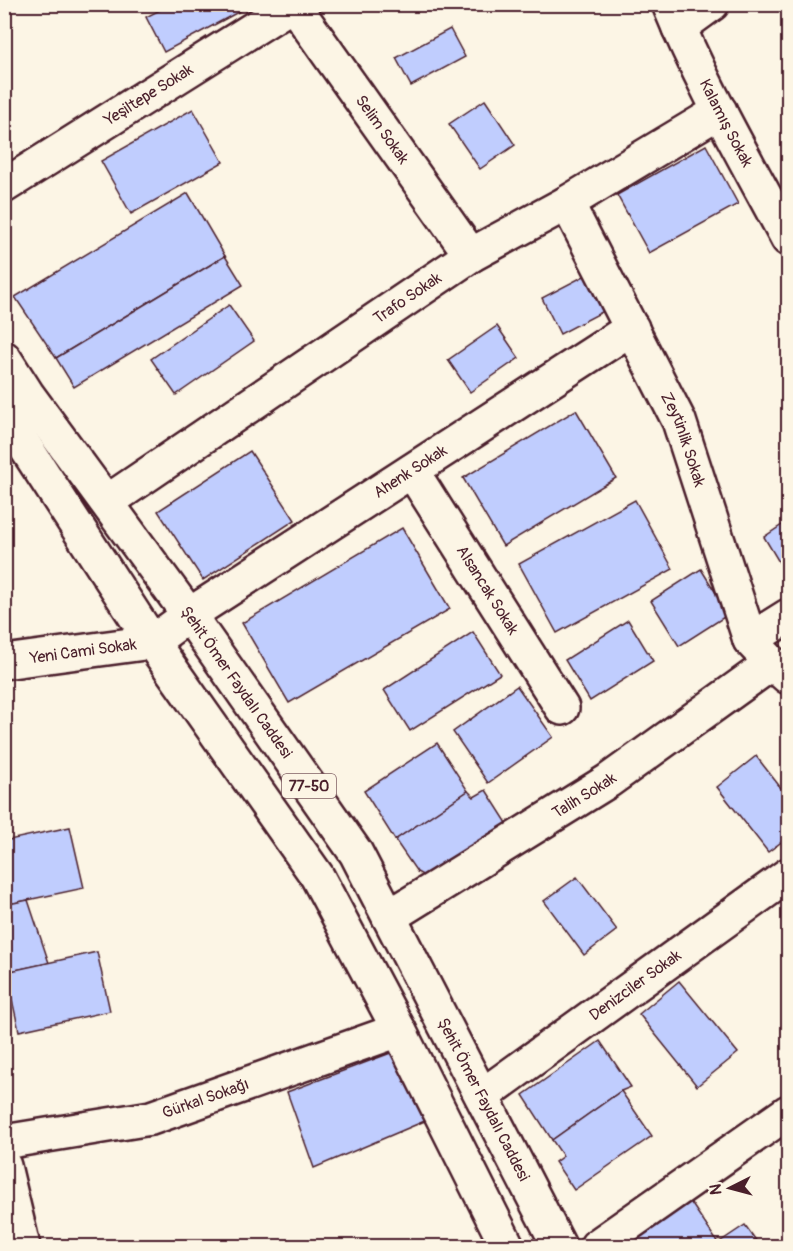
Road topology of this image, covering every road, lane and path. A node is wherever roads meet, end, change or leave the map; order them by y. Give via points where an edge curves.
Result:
1 (293, 4) edge
2 (712, 4) edge
3 (674, 16) edge
4 (720, 111) junction
5 (4, 186) edge
6 (567, 203) junction
7 (789, 239) edge
8 (471, 255) junction
9 (632, 328) junction
10 (4, 358) edge
11 (4, 414) edge
12 (412, 471) junction
13 (107, 502) junction
14 (189, 615) junction
15 (789, 616) edge
16 (750, 639) junction
17 (152, 642) junction
18 (4, 662) edge
19 (780, 670) edge
20 (562, 708) dead end
21 (789, 875) edge
22 (389, 917) junction
23 (399, 1030) junction
24 (482, 1096) junction
25 (789, 1112) edge
26 (4, 1142) edge
27 (4, 1166) edge
28 (23, 1246) edge
29 (507, 1246) edge
30 (560, 1246) edge
31 (597, 1246) edge

1 - 5 street, Yeşiltepe Sokak
1 - 8 street, Selim Sokak
2 - 3 street
3 - 4 street, Kalamış Sokak
4 - 6 street, Trafo Sokak
4 - 7 street, Kalamış Sokak
6 - 8 street, Trafo Sokak
6 - 9 street, Zeytinlik Sokak
8 - 13 street, Trafo Sokak
9 - 12 street, Ahenk Sokak
9 - 16 street, Zeytinlik Sokak via 679,421
10 - 13 street, Şehit Ömer Faydalı Caddesi / 77-50
11 - 17 street, 77-50
12 - 14 street, Ahenk Sokak
12 - 20 street, Alsancak Sokak
13 - 14 street, Şehit Ömer Faydalı Caddesi / 77-50
14 - 17 street, Yeni Cami Sokak
14 - 22 street, Şehit Ömer Faydalı Caddesi / 77-50 via 356,853
15 - 16 street
16 - 19 street, Zeytinlik Sokak
17 - 18 street, Yeni Cami Sokak
17 - 23 street, 77-50 via 317,876
19 - 22 street, Talih Sokak
21 - 24 street, Denizciler Sokak
22 - 24 street, Şehit Ömer Faydalı Caddesi / 77-50
23 - 26 street, Gürkal Sokağı via 151,1118
23 - 29 street, 77-50
24 - 30 street, Şehit Ömer Faydalı Caddesi / 77-50
25 - 31 street
27 - 28 street

